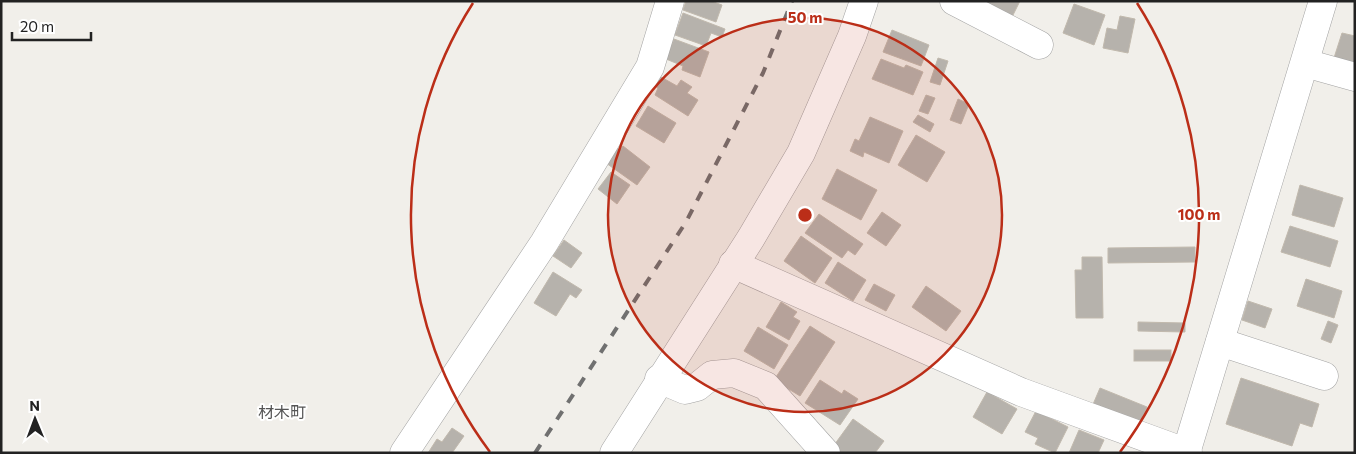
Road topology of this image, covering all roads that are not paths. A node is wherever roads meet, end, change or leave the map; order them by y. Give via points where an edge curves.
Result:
1 (670, 1) edge
2 (864, 1) edge
3 (954, 1) edge
4 (1323, 1) edge
5 (1039, 45) dead end
6 (1305, 63) junction
7 (1355, 77) edge
8 (733, 264) junction
9 (1220, 342) junction
10 (1324, 376) dead end
11 (659, 380) junction
12 (404, 453) edge
13 (614, 453) edge
14 (826, 453) edge
15 (1187, 453) edge

1 - 12 street via 650,67 544,243
2 - 8 street via 801,153
3 - 5 street
4 - 6 street
6 - 7 street
6 - 9 street
8 - 11 street
8 - 15 street via 1021,392
9 - 10 street
9 - 15 street
11 - 13 street
11 - 14 street via 685,390 697,387 712,376 734,373 766,386

